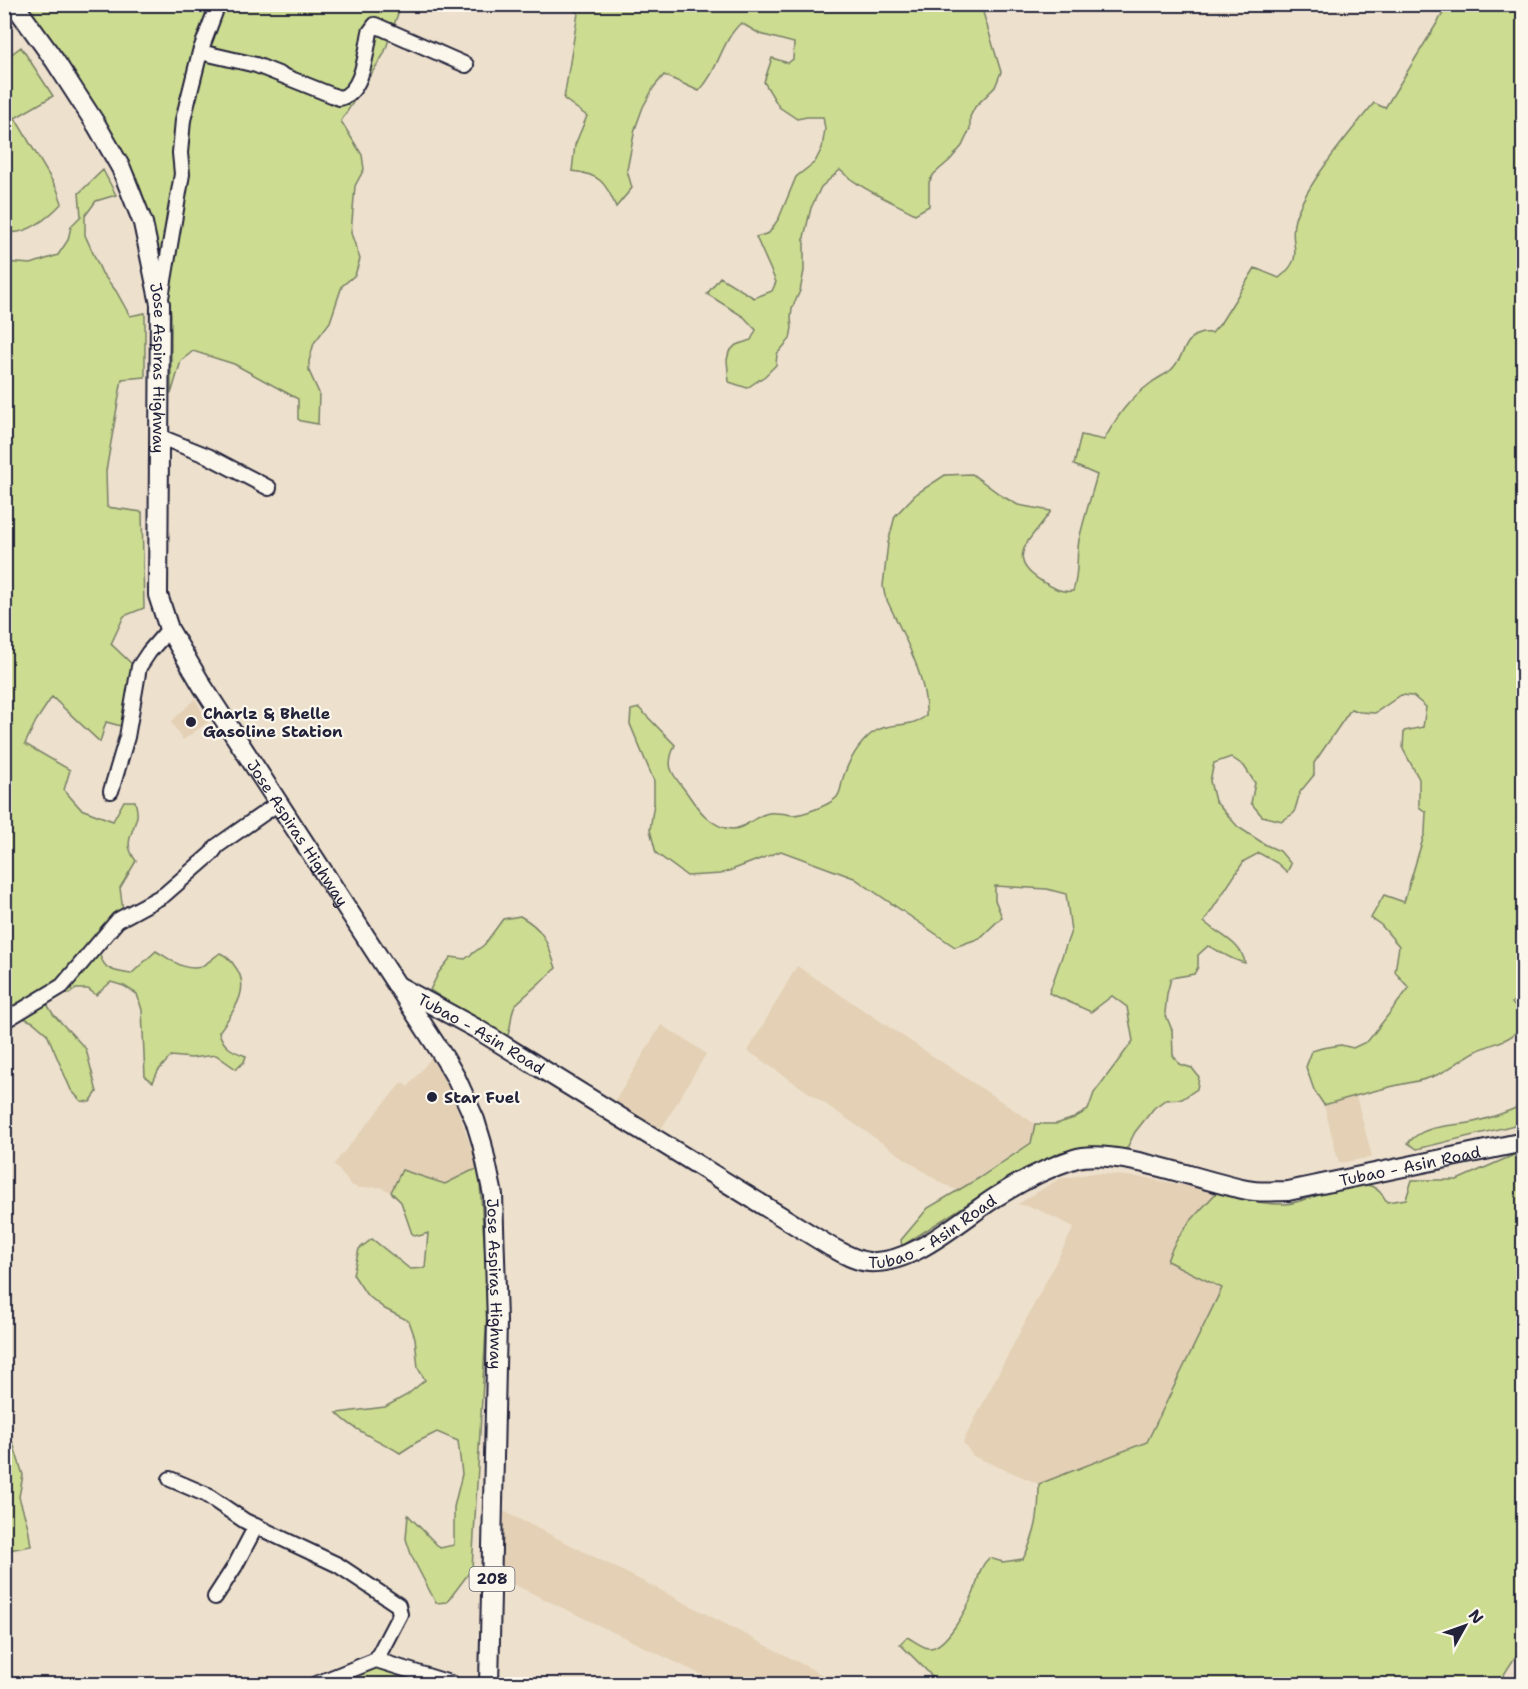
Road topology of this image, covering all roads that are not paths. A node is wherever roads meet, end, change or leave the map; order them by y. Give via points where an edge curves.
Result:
1 (14, 4) edge
2 (218, 4) edge
3 (200, 52) junction
4 (466, 65) dead end
5 (160, 304) junction
6 (158, 436) junction
7 (269, 488) dead end
8 (169, 629) junction
9 (111, 791) dead end
10 (278, 804) junction
11 (397, 986) junction
12 (4, 1021) edge
13 (1524, 1142) edge
14 (170, 1479) dead end
15 (256, 1526) junction
16 (215, 1597) dead end
17 (376, 1660) junction
18 (316, 1684) edge
19 (453, 1684) edge
20 (489, 1684) edge

1 - 5 main road, Jose Aspiras Highway / 208 via 55,61 121,168 143,223
2 - 3 street
3 - 4 street via 256,64 339,98 351,94 358,83 375,25
3 - 5 street via 183,120 182,174
5 - 6 main road, Jose Aspiras Highway / 208
6 - 7 street via 208,456
6 - 8 main road, Jose Aspiras Highway / 208 via 158,595
8 - 9 street via 140,667 127,737
8 - 10 main road, Jose Aspiras Highway / 208
10 - 11 main road, Jose Aspiras Highway / 208
10 - 12 street via 217,846 164,895 118,920 62,986
11 - 13 main road, Tubao - Asin Road via 477,1029 831,1247 866,1262 900,1259 998,1196 1044,1170 1077,1158 1107,1156 1250,1191 1288,1191
11 - 20 main road, Jose Aspiras Highway / 208 via 465,1096 482,1143 493,1195 497,1321
14 - 15 street via 205,1494
15 - 16 street
15 - 17 street via 338,1565 398,1605 400,1614
17 - 18 street
17 - 19 street

